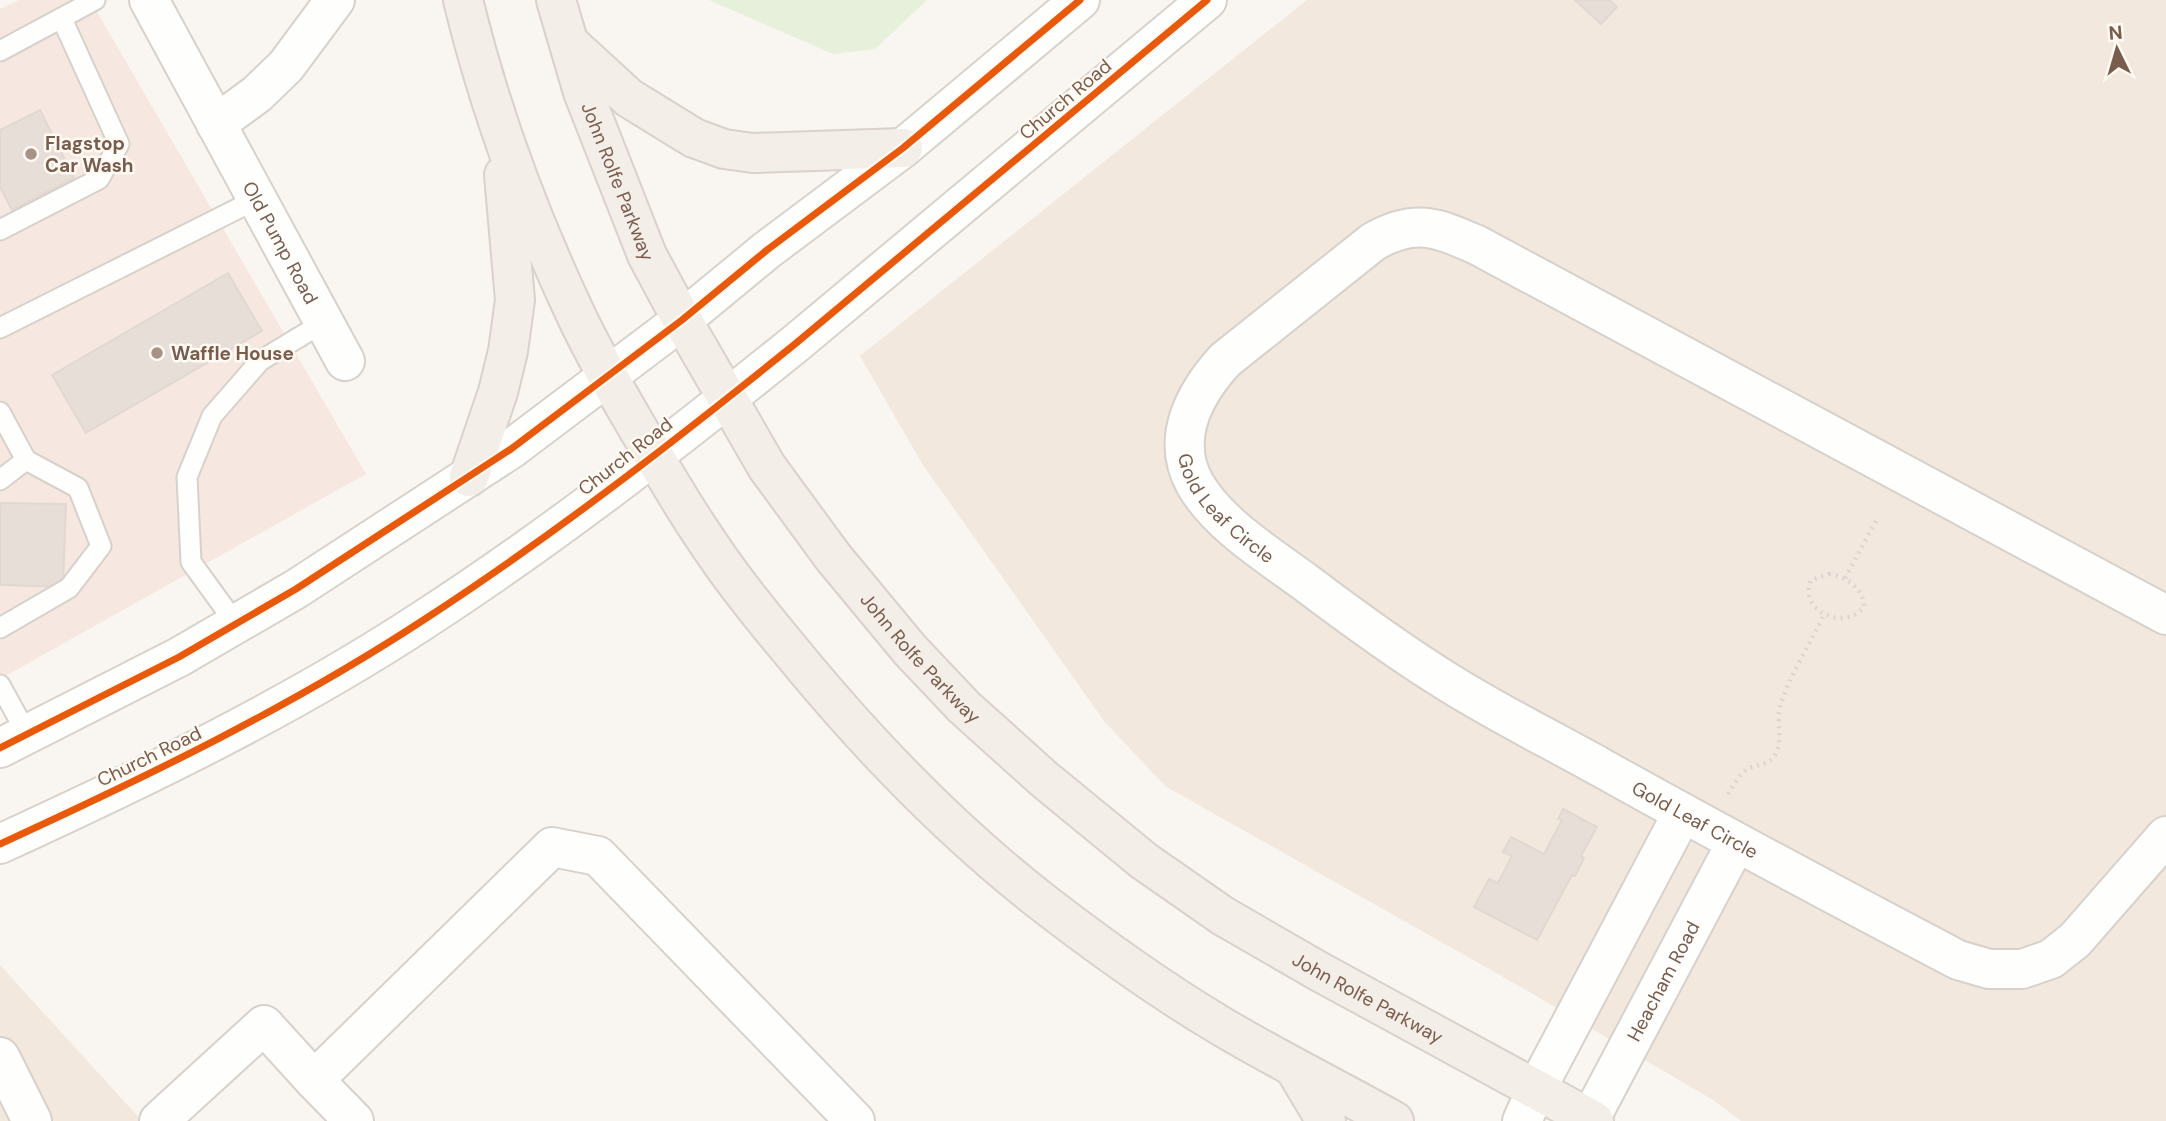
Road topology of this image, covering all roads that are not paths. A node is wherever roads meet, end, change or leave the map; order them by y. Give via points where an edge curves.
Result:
1 (95, 0) edge
2 (149, 0) edge
3 (335, 0) edge
4 (463, 0) edge
5 (556, 0) edge
6 (1080, 0) edge
7 (1208, 0) edge
8 (62, 19) junction
9 (568, 41) junction
10 (0, 51) edge
11 (216, 124) junction
12 (499, 124) junction
13 (903, 148) junction
14 (257, 199) junction
15 (0, 230) edge
16 (682, 320) junction
17 (324, 322) junction
18 (0, 328) edge
19 (345, 361) dead end
20 (608, 376) junction
21 (727, 399) junction
22 (0, 412) edge
23 (653, 454) junction
24 (26, 460) junction
25 (469, 477) junction
26 (0, 480) edge
27 (2166, 615) edge
28 (236, 624) junction
29 (0, 628) edge
30 (0, 685) edge
31 (14, 741) edge
32 (1682, 814) junction
33 (2166, 836) edge
34 (1736, 843) junction
35 (0, 844) edge
36 (0, 1057) edge
37 (1294, 1067) junction
38 (314, 1080) junction
39 (1530, 1105) edge
40 (1591, 1120) edge
41 (32, 1121) edge
42 (159, 1121) edge
43 (354, 1121) edge
44 (855, 1121) edge
45 (1326, 1121) edge
46 (1394, 1121) edge

1 - 8 lane
2 - 11 street, Old Pump Road
3 - 11 street via 286,66
4 - 12 main road
5 - 9 main road, John Rolfe Parkway
6 - 13 street
7 - 21 street, Church Road
8 - 10 lane
8 - 15 lane via 119,144 99,179
9 - 13 main road via 629,98 694,138 724,149 753,153
9 - 16 main road, John Rolfe Parkway via 583,92 647,255
11 - 14 street, Old Pump Road
12 - 20 main road via 539,231
12 - 25 main road via 515,300 498,392
13 - 16 street
14 - 17 street, Old Pump Road
14 - 18 lane
16 - 20 street
16 - 21 main road, John Rolfe Parkway
17 - 19 street, Old Pump Road
17 - 28 lane via 260,361 212,416 187,477 191,562
20 - 23 main road
20 - 25 street
21 - 23 street, Church Road
21 - 39 main road, John Rolfe Parkway via 767,467 832,558 964,707 1044,779 1144,861 1223,916
22 - 24 lane
23 - 35 street, Church Road via 554,531 424,620 225,736
23 - 37 main road via 750,602 905,780 975,845 1093,940 1195,1010
24 - 26 lane
24 - 29 lane via 78,488 101,546 69,588
25 - 28 street
27 - 32 street, Gold Leaf Circle via 1477,245 1447,232 1395,229 1236,352 1206,381 1186,429 1185,455 1194,482 1247,539 1370,632 1446,681
28 - 31 street
30 - 31 lane
32 - 34 street, Gold Leaf Circle
32 - 39 street
33 - 34 street, Gold Leaf Circle via 2075,940 2051,959 2022,969 1989,969 1958,960
34 - 40 street, Heacham Road
36 - 41 street
37 - 45 main road
37 - 46 main road
38 - 42 street via 264,1025
38 - 43 street
38 - 44 street via 552,847 598,856
39 - 40 main road, John Rolfe Parkway

